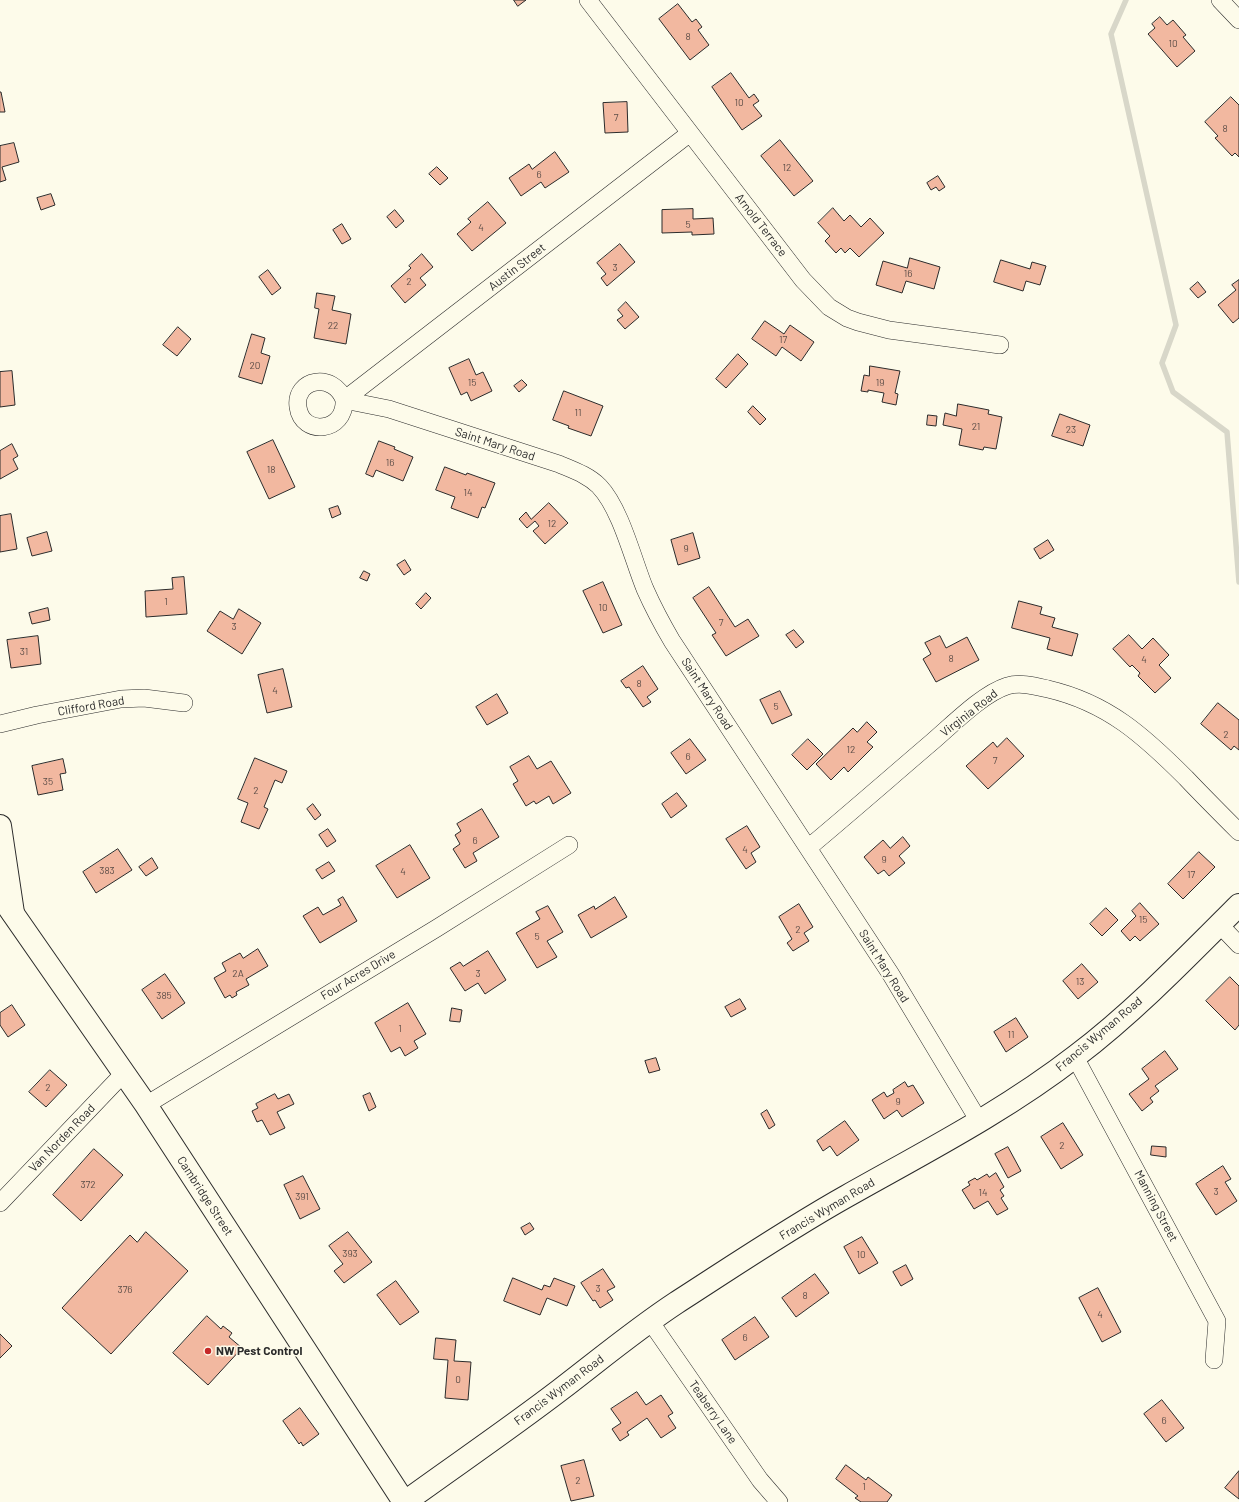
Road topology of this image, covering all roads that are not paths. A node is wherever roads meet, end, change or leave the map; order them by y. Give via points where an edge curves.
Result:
1 (588, 0) edge
2 (1220, 0) edge
3 (1239, 20) edge
4 (690, 133) junction
5 (1000, 345) dead end
6 (344, 400) joint
7 (184, 703) dead end
8 (0, 724) edge
9 (0, 826) edge
10 (1239, 832) edge
11 (569, 845) dead end
12 (808, 848) junction
13 (0, 895) edge
14 (1239, 905) edge
15 (13, 913) junction
16 (1219, 924) junction
17 (1239, 944) edge
18 (1075, 1057) junction
19 (124, 1073) junction
20 (146, 1105) junction
21 (979, 1121) junction
22 (0, 1203) edge
23 (650, 1321) junction
24 (1214, 1360) dead end
25 (404, 1502) edge
26 (778, 1502) edge

1 - 4 street, Arnold Terrace
2 - 3 street
4 - 5 street, Arnold Terrace via 803,280 829,307 847,318 879,328
4 - 6 street, Austin Street
6 - 12 street, Saint Mary Road via 389,409 559,464 600,487 622,526 645,589 660,621
7 - 8 street, Clifford Road via 144,698 121,699
9 - 15 main road
10 - 12 street, Virginia Road via 1159,751 1111,714 1064,693 1015,685 994,692 965,713
11 - 20 street, Four Acres Drive
12 - 21 street, Saint Mary Road via 890,973
13 - 15 main road, Cambridge Street
14 - 16 main road, Francis Wyman Road
15 - 19 main road, Cambridge Street
16 - 17 street
16 - 18 main road, Francis Wyman Road via 1142,999
18 - 21 main road, Francis Wyman Road
18 - 24 street, Manning Street via 1216,1318 1218,1324
19 - 20 main road, Cambridge Street
19 - 22 street, Van Norden Road
20 - 25 main road, Cambridge Street
21 - 23 main road, Francis Wyman Road via 794,1228
23 - 25 main road, Francis Wyman Road
23 - 26 street, Teaberry Lane

